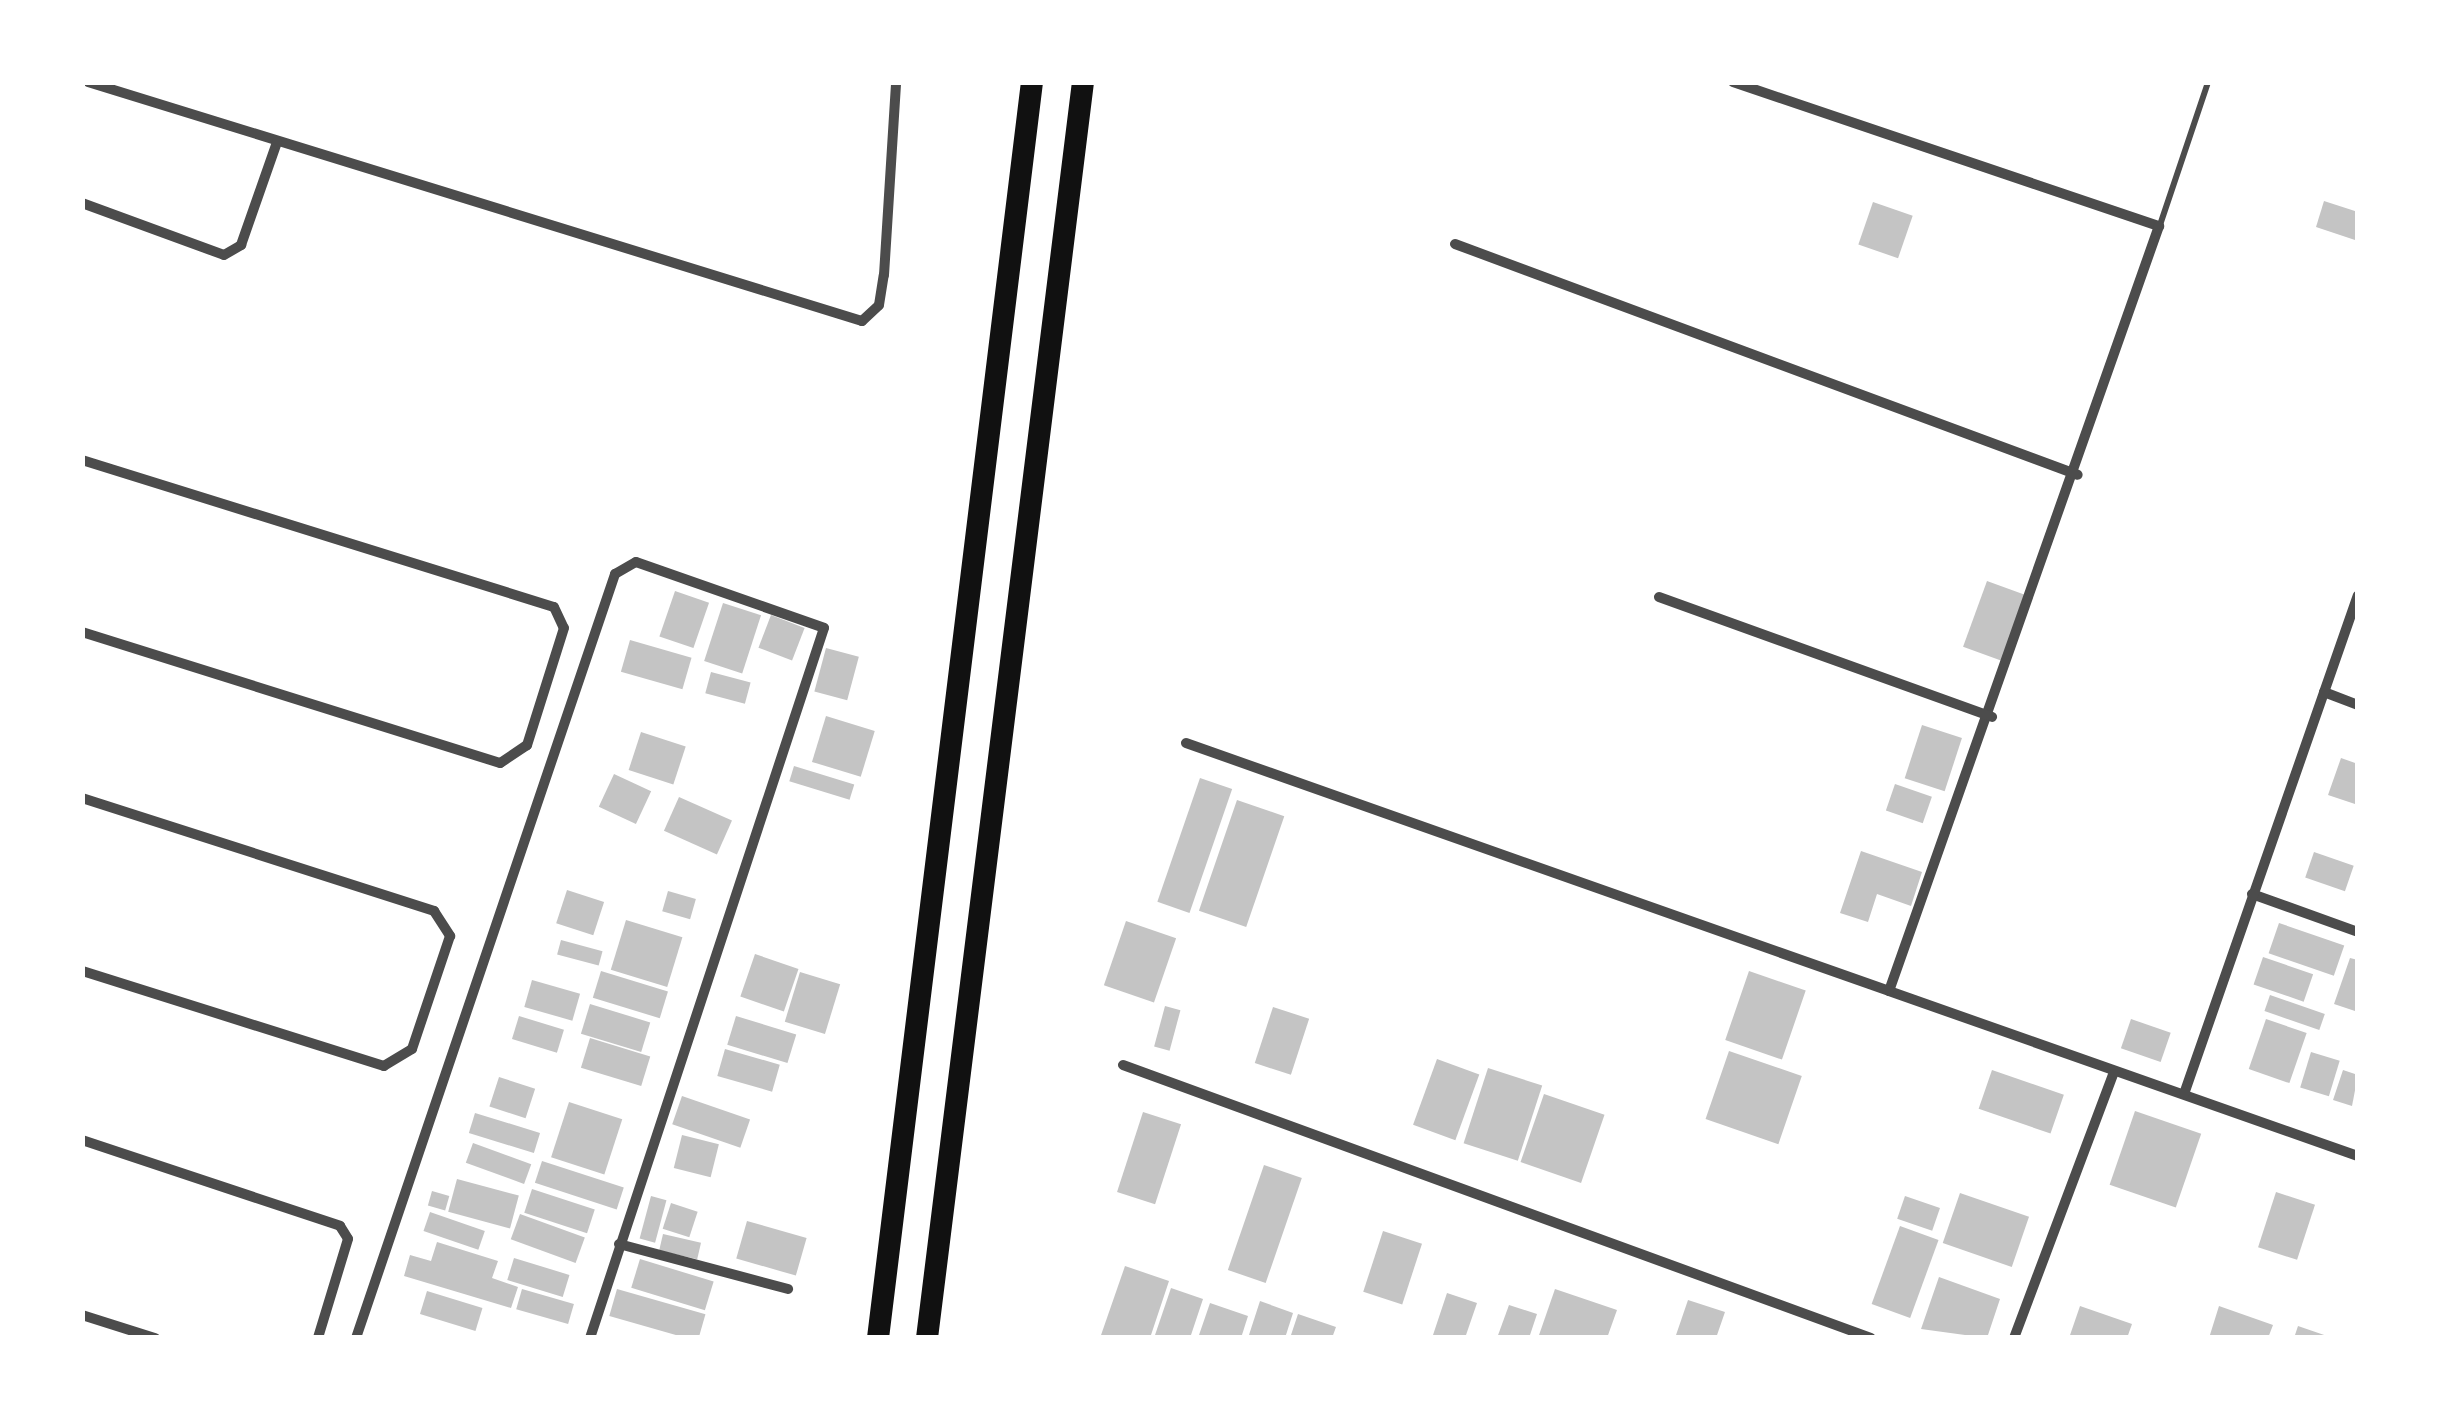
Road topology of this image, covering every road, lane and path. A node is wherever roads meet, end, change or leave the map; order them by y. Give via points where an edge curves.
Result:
1 (88, 82) edge
2 (896, 82) edge
3 (1032, 82) edge
4 (1083, 82) edge
5 (1733, 82) edge
6 (2208, 82) edge
7 (276, 142) junction
8 (82, 203) edge
9 (2159, 226) junction
10 (1455, 244) dead end
11 (82, 460) edge
12 (2078, 474) junction
13 (2358, 594) edge
14 (1659, 597) dead end
15 (82, 632) edge
16 (2324, 692) junction
17 (2358, 704) edge
18 (1992, 717) junction
19 (1186, 743) dead end
20 (82, 798) edge
21 (2252, 894) junction
22 (2358, 932) edge
23 (82, 971) edge
24 (1889, 992) junction
25 (1123, 1065) dead end
26 (2113, 1074) junction
27 (2184, 1094) junction
28 (82, 1140) edge
29 (2358, 1156) edge
30 (619, 1244) junction
31 (788, 1290) dead end
32 (82, 1315) edge
33 (154, 1338) edge
34 (318, 1338) edge
35 (356, 1338) edge
36 (590, 1338) edge
37 (878, 1338) edge
38 (927, 1338) edge
39 (1871, 1338) edge
40 (2014, 1338) edge

1 - 7 street
2 - 7 street via 884,274 879,305 862,321
3 - 37 highway
4 - 38 highway
5 - 9 street
6 - 9 lane
7 - 8 street via 241,246 224,256
9 - 12 street
10 - 12 street
11 - 15 street via 554,607 564,628 527,745 500,763
12 - 18 street
13 - 16 street
14 - 18 street
16 - 17 street
16 - 21 street
18 - 24 street
19 - 24 street
20 - 23 street via 434,911 450,936 412,1048 384,1066
21 - 22 street
21 - 27 street
24 - 26 street
25 - 39 street
26 - 27 street
26 - 40 street
27 - 29 street
28 - 34 street via 340,1226 348,1239
30 - 31 street
30 - 35 street via 824,628 636,562 615,574
30 - 36 street
32 - 33 street

